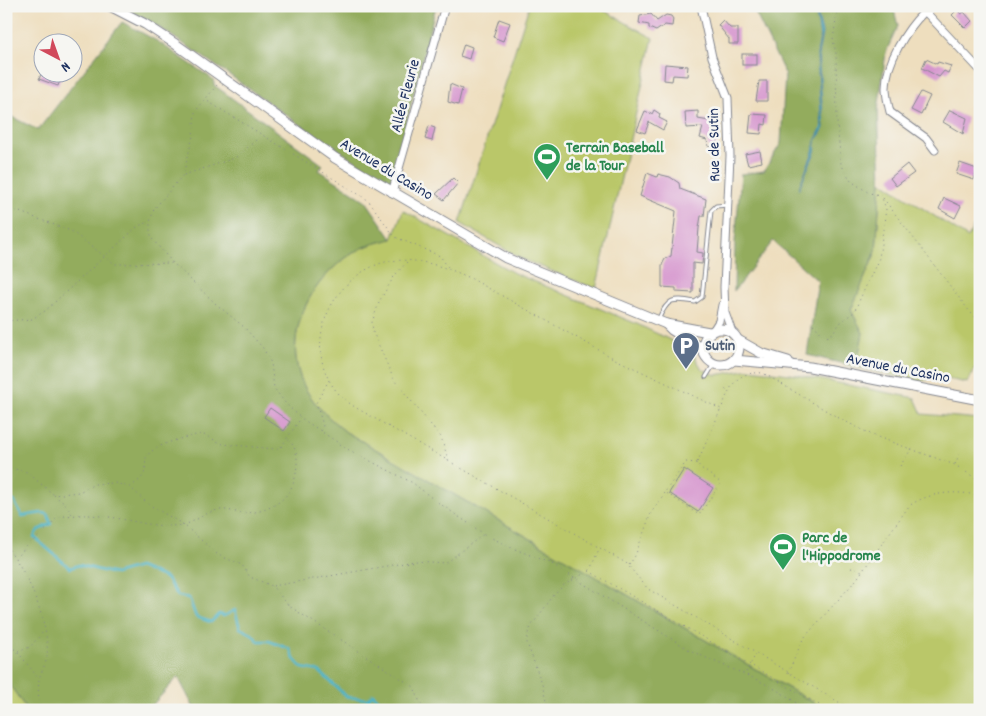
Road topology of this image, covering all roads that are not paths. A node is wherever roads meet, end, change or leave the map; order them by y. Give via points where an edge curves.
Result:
1 (110, 6) edge
2 (445, 6) edge
3 (701, 6) edge
4 (922, 9) edge
5 (980, 70) edge
6 (935, 150) dead end
7 (392, 192) junction
8 (728, 205) junction
9 (724, 288) junction
10 (662, 322) junction
11 (712, 331) junction
12 (732, 332) junction
13 (738, 340) junction
14 (702, 348) junction
15 (734, 360) junction
16 (714, 364) junction
17 (810, 367) junction
18 (706, 377) dead end
19 (980, 400) edge

1 - 7 street, Avenue du Casino via 145,24 335,158
2 - 7 street, Allée Fleurie
3 - 8 street, Rue de Sutin via 712,57 728,98
4 - 5 street
4 - 6 street via 890,67 886,89 890,112 926,138
7 - 10 street, Avenue du Casino via 543,276
8 - 9 street, Rue de Sutin
8 - 10 lane via 716,206 711,211 702,297 695,302 675,299 668,302
9 - 11 street, Rue de Sutin via 719,321
9 - 12 street, Rue de Sutin via 725,313
10 - 11 street
10 - 14 street
11 - 12 street via 727,329
11 - 14 street via 705,337
12 - 13 street
13 - 15 street via 739,351
13 - 17 street via 761,353
14 - 16 street via 706,358
15 - 16 street via 724,365
15 - 17 street
16 - 18 lane
17 - 19 street, Avenue du Casino

